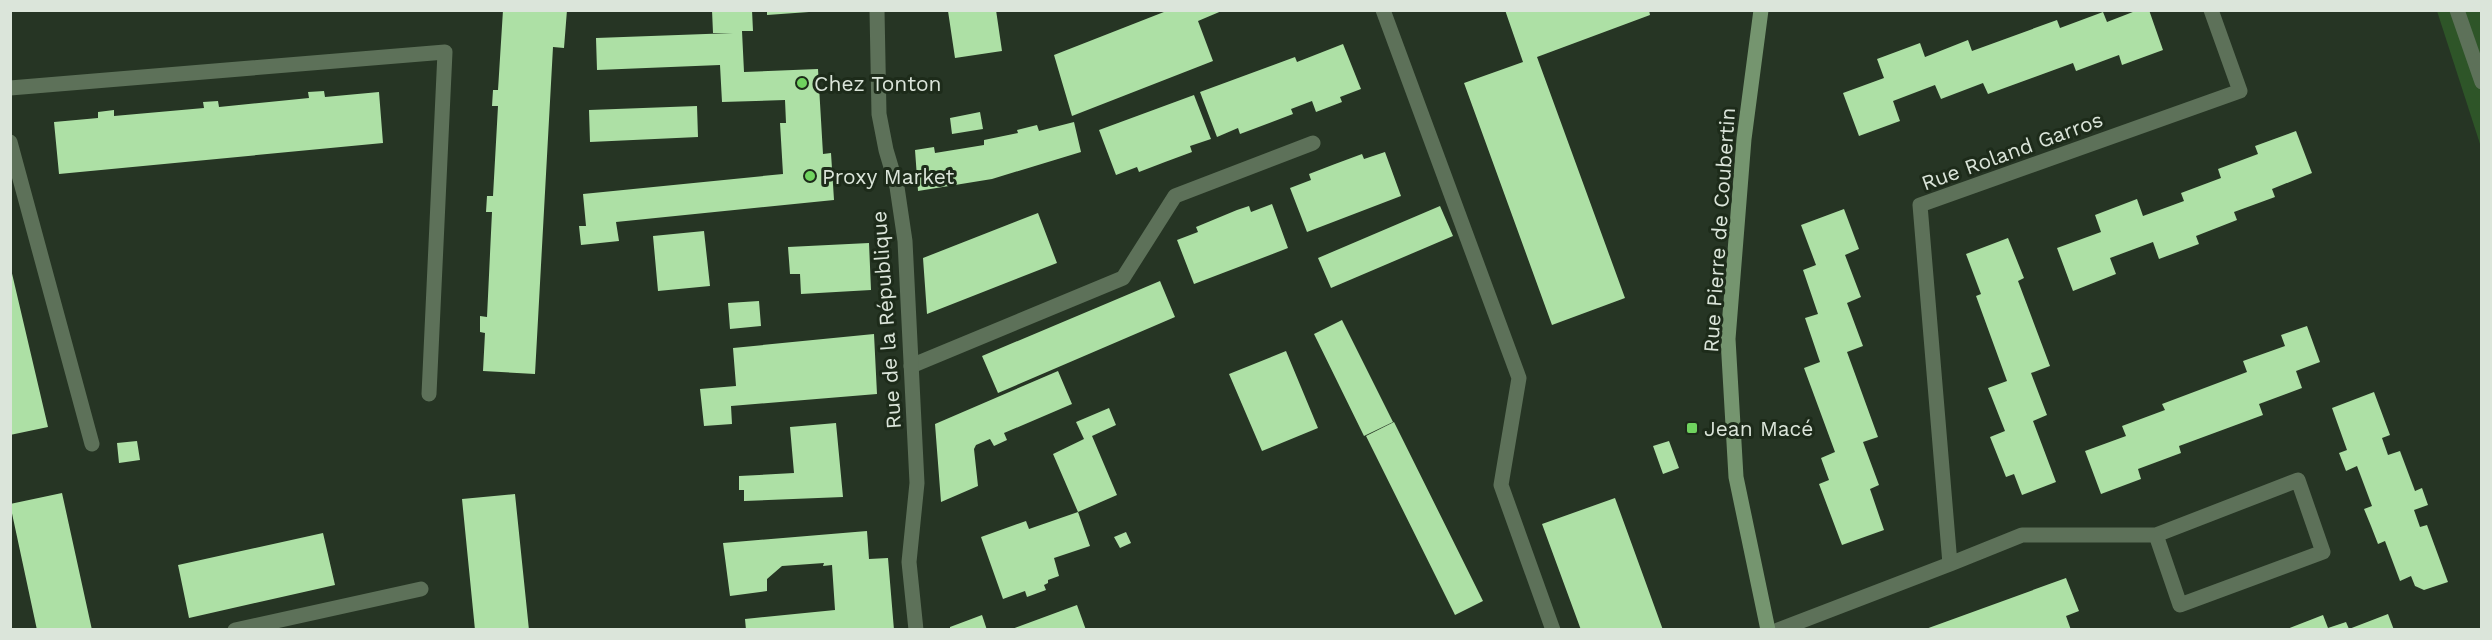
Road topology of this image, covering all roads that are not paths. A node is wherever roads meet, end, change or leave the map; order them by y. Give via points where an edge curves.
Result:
1 (877, 10) edge
2 (1383, 10) edge
3 (1761, 10) edge
4 (2211, 10) edge
5 (2457, 10) edge
6 (2481, 82) edge
7 (10, 88) edge
8 (10, 142) edge
9 (1313, 143) dead end
10 (911, 366) junction
11 (429, 394) dead end
12 (92, 444) dead end
13 (2156, 536) junction
14 (1950, 564) junction
15 (422, 589) dead end
16 (235, 630) edge
17 (915, 630) edge
18 (1553, 630) edge
19 (1768, 630) edge
20 (1778, 630) edge

1 - 10 street, Rue de la République via 879,114 905,241
2 - 18 street via 1519,378 1501,485
3 - 19 street, Rue Pierre de Coubertin via 1744,139 1728,339 1736,477
4 - 14 street, Rue Roland Garros via 2240,91 1920,206
5 - 6 street
7 - 11 street via 445,52
8 - 12 street
9 - 10 street via 1175,196 1123,278
10 - 17 street, Rue de la République via 917,483 909,562
13 - 13 street via 2180,605 2324,552 2298,480
13 - 14 street via 2022,536
14 - 20 street
15 - 16 street

